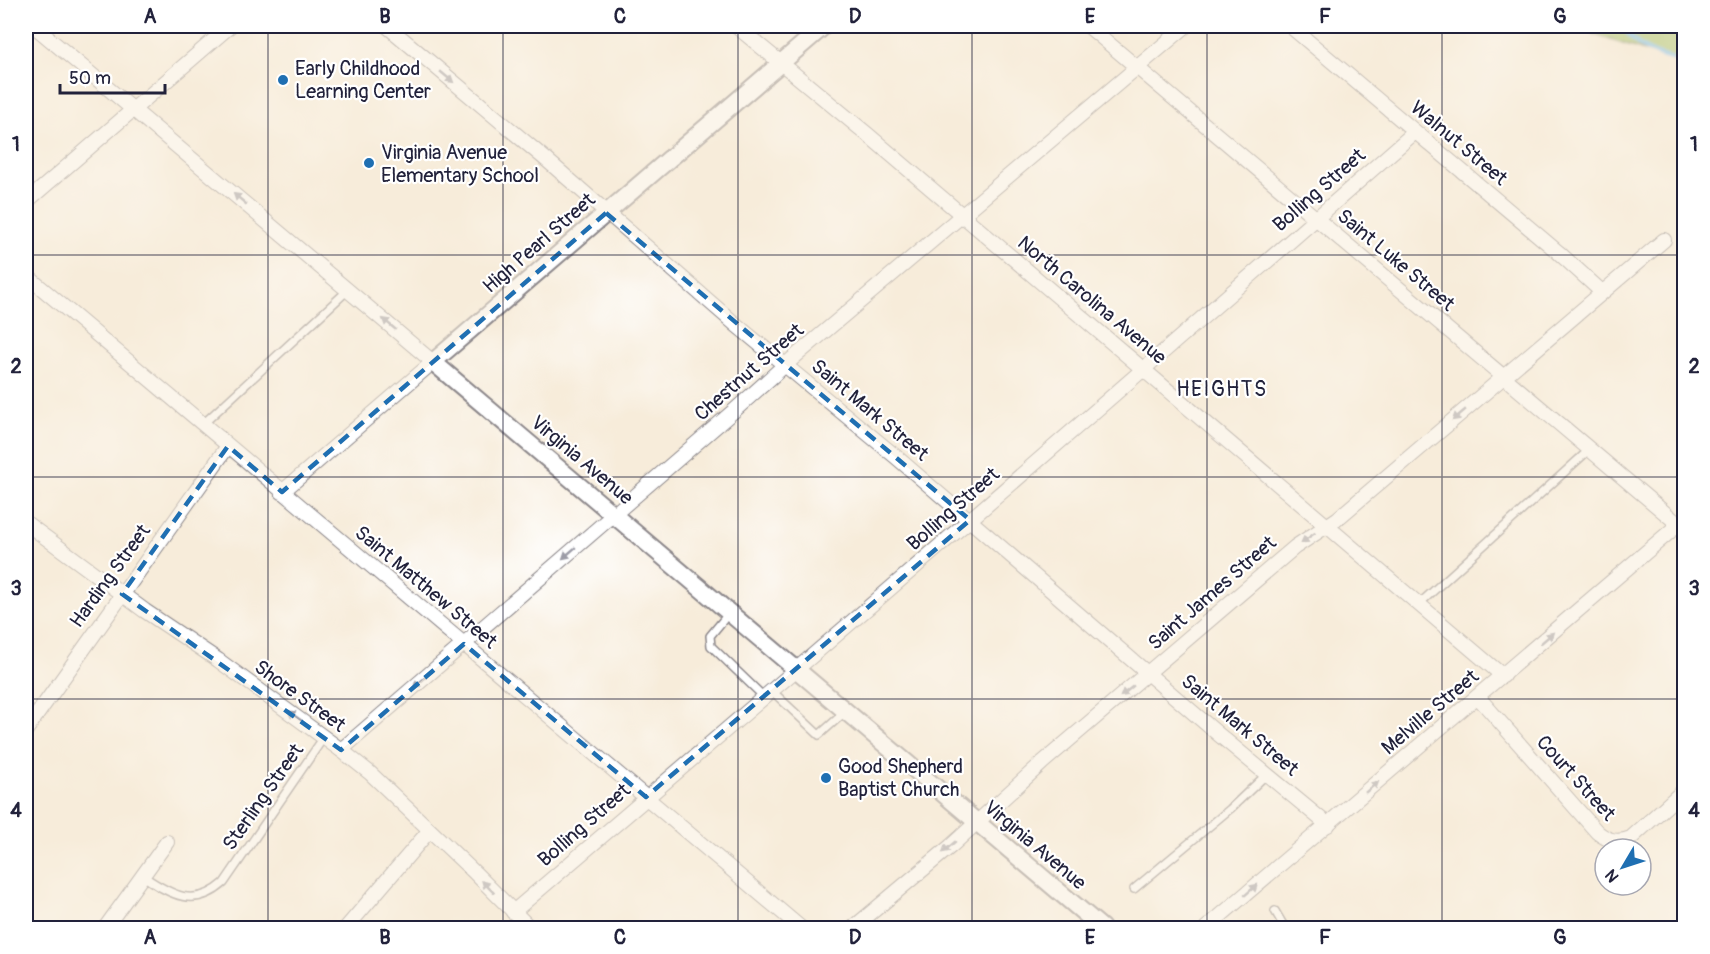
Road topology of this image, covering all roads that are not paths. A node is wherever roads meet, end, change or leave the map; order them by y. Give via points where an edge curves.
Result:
1 (34, 26) edge
2 (230, 26) edge
3 (387, 26) edge
4 (736, 26) edge
5 (824, 26) edge
6 (1088, 26) edge
7 (1186, 26) edge
8 (1290, 26) edge
9 (781, 63) junction
10 (1138, 68) junction
11 (132, 109) junction
12 (1415, 132) junction
13 (26, 202) edge
14 (606, 213) junction
15 (962, 216) junction
16 (1316, 218) junction
17 (1664, 240) dead end
18 (26, 275) edge
19 (348, 290) junction
20 (1602, 292) junction
21 (434, 362) junction
22 (785, 365) junction
23 (1143, 369) junction
24 (1503, 377) junction
25 (202, 424) junction
26 (228, 446) junction
27 (1590, 449) junction
28 (282, 492) junction
29 (614, 515) junction
30 (970, 520) junction
31 (26, 523) edge
32 (1326, 525) junction
33 (1682, 527) edge
34 (122, 594) junction
35 (1419, 604) junction
36 (729, 613) junction
37 (464, 644) junction
38 (796, 671) junction
39 (1149, 673) junction
40 (1503, 676) junction
41 (768, 694) junction
42 (1478, 697) junction
43 (845, 712) junction
44 (26, 730) edge
45 (324, 737) junction
46 (341, 750) junction
47 (1268, 773) junction
48 (1684, 790) edge
49 (646, 797) junction
50 (976, 822) junction
51 (1328, 825) junction
52 (429, 831) junction
53 (167, 842) dead end
54 (143, 876) junction
55 (1134, 890) dead end
56 (1275, 911) dead end
57 (513, 912) junction
58 (26, 924) edge
59 (31, 928) edge
60 (105, 928) edge
61 (346, 928) edge
62 (530, 928) edge
63 (801, 928) edge
64 (853, 928) edge
65 (1102, 928) edge
66 (1206, 928) edge
67 (1285, 928) edge
68 (1470, 928) edge
69 (1543, 928) edge

1 - 11 street, Virginia Avenue
2 - 11 street
3 -> 14 street, Saint Mark Street
4 - 9 street, North Carolina Avenue
5 - 9 street, High Pearl Street
6 - 10 street, Saint Luke Street
7 - 10 street, Chestnut Street
8 - 12 street, Walnut Street
9 - 14 street, High Pearl Street
9 - 15 street, North Carolina Avenue
10 - 15 street, Chestnut Street
10 - 16 street, Saint Luke Street
11 - 13 street
19 -> 11 street, Virginia Avenue
12 - 16 street, Bolling Street
12 - 20 street, Walnut Street
14 - 21 street, High Pearl Street
14 - 22 street, Saint Mark Street
15 - 22 street, Chestnut Street
15 - 23 street, North Carolina Avenue
16 - 23 street, Bolling Street
16 - 24 street, Saint Luke Street
17 - 20 street, Saint James Street
18 - 25 street, Saint Matthew Street
21 -> 19 street, Virginia Avenue
19 - 25 lane
20 - 24 street, Saint James Street
21 - 28 street, High Pearl Street
21 - 29 street, Virginia Avenue
22 - 29 street, Chestnut Street
22 - 30 street, Saint Mark Street
23 - 30 street, Bolling Street
23 - 32 street, North Carolina Avenue
24 - 27 street, Saint Luke Street
24 -> 32 street, Saint James Street
25 - 26 street, Saint Matthew Street
26 - 28 street, Saint Matthew Street
26 - 34 street, Harding Street
27 - 33 street, Saint Luke Street
27 - 35 lane
28 - 37 street, Saint Matthew Street
29 - 36 street, Virginia Avenue
29 -> 37 street, Chestnut Street
30 - 38 street, Bolling Street
30 - 39 street, Saint Mark Street
31 - 34 street, Shore Street
32 - 35 street, North Carolina Avenue
32 -> 39 street, Saint James Street via 1295,547
40 -> 33 street, Melville Street
34 - 44 street, Harding Street
45 -> 34 street, Shore Street
35 - 40 street, North Carolina Avenue
36 - 38 street, Virginia Avenue
36 - 41 lane via 710,636 711,646
37 -> 46 street, Chestnut Street
37 - 49 street, Saint Matthew Street
38 - 41 street, Bolling Street
38 - 43 street, Virginia Avenue
39 - 47 street, Saint Mark Street
39 -> 50 street, Saint James Street
40 - 42 street, Melville Street
41 - 43 lane via 819,735
41 - 49 street, Bolling Street
42 - 48 street, Court Street via 1604,838 1614,842 1631,838
51 -> 42 street, Melville Street
43 - 50 street, Virginia Avenue
45 - 46 street, Shore Street
45 - 54 lane, Sterling Street via 215,891 195,897 181,896
46 - 52 street, Shore Street
47 - 51 street, Saint Mark Street
47 - 55 lane
49 - 57 street, Bolling Street
49 - 63 street, Saint Matthew Street
50 -> 64 street, Saint James Street
50 - 65 street, Virginia Avenue
66 -> 51 street, Melville Street
57 -> 52 street, Shore Street
52 - 61 street
53 - 54 street
54 - 60 street
56 - 67 lane
57 - 62 street, Shore Street
58 - 59 street
68 - 69 lane

